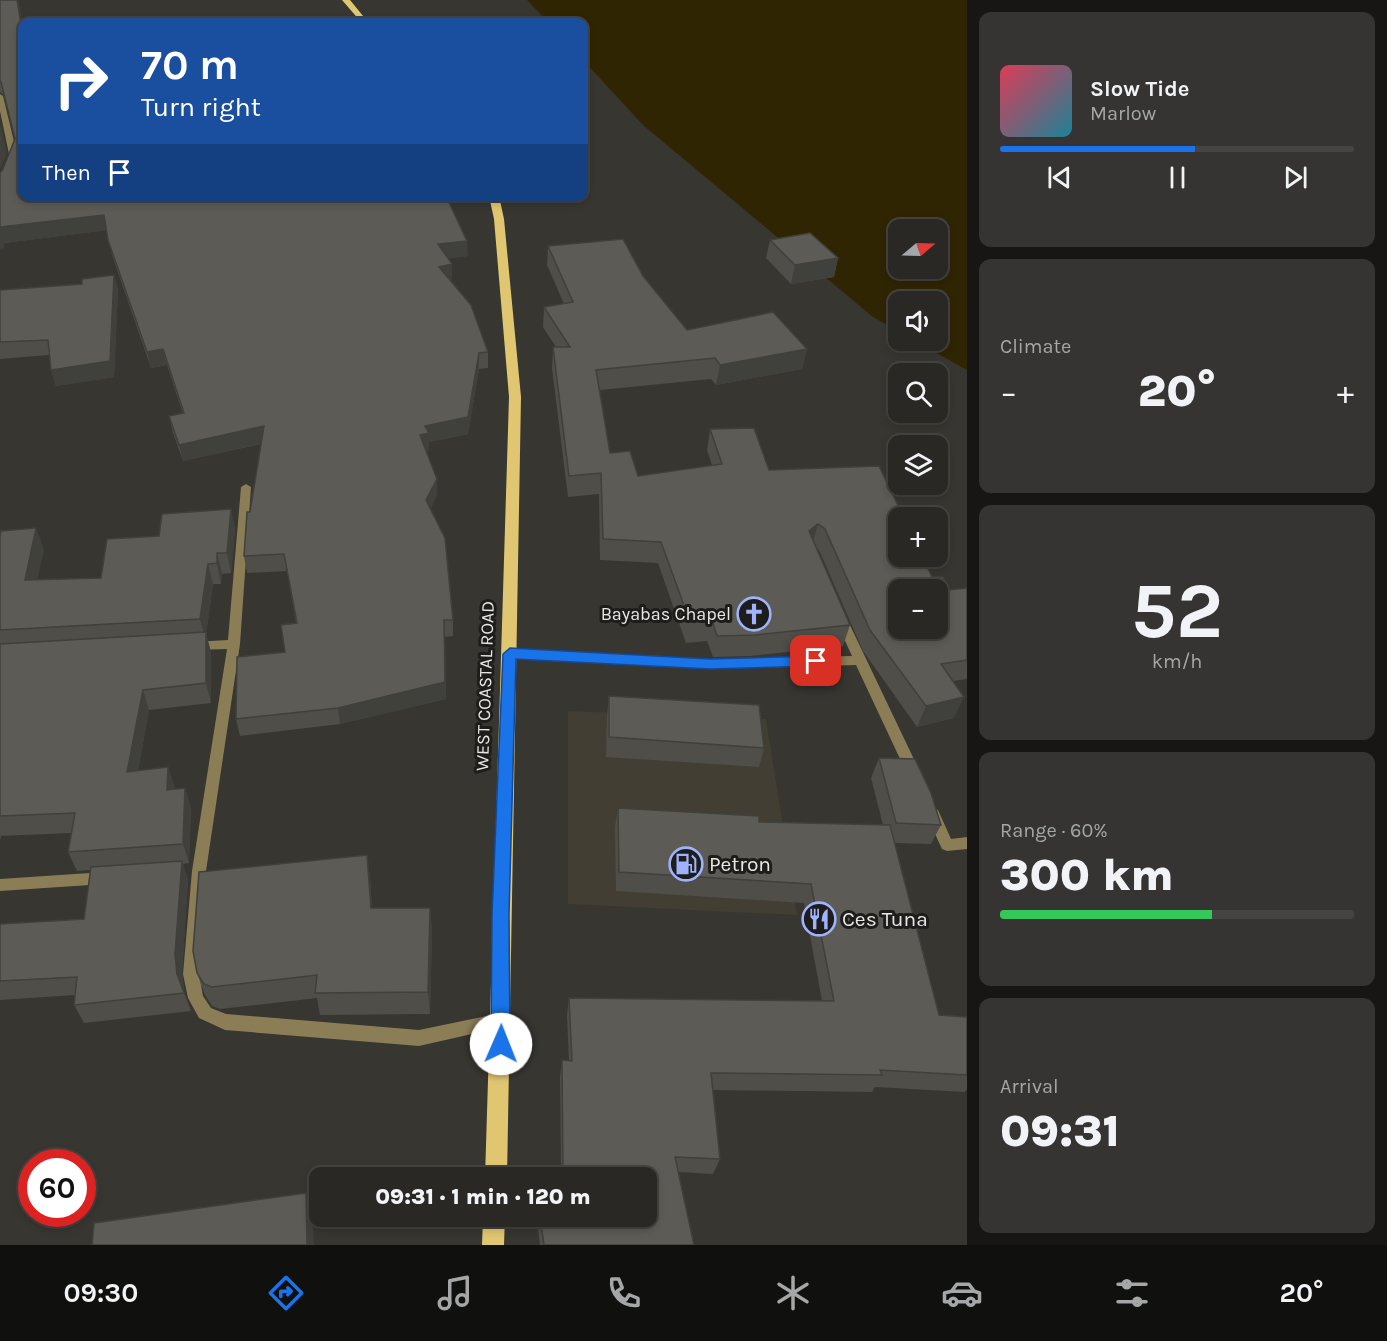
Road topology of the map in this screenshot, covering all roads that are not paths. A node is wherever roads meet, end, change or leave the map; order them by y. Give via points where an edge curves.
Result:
1 (346, 0) edge
2 (362, 18) edge
3 (0, 96) edge
4 (0, 185) edge
5 (495, 201) edge
6 (246, 487) dead end
7 (835, 606) edge
8 (234, 644) junction
9 (182, 647) edge
10 (510, 654) junction
11 (858, 660) junction
12 (918, 782) edge
13 (928, 802) edge
14 (967, 843) edge
15 (121, 877) edge
16 (0, 885) edge
17 (501, 1021) junction
18 (496, 1167) edge
19 (494, 1227) edge
20 (493, 1245) edge

1 - 2 main road
3 - 4 street via 13,154
5 - 10 main road, WEST COASTAL ROAD via 515,397
6 - 8 street
7 - 11 street
8 - 9 street
8 - 17 street via 193,872 191,974 196,998 205,1013 225,1022 419,1038
10 - 11 street via 710,664
10 - 17 main road, WEST COASTAL ROAD
11 - 12 street
13 - 14 street via 947,845
15 - 16 street
17 - 18 main road, WEST COASTAL ROAD
19 - 20 main road

